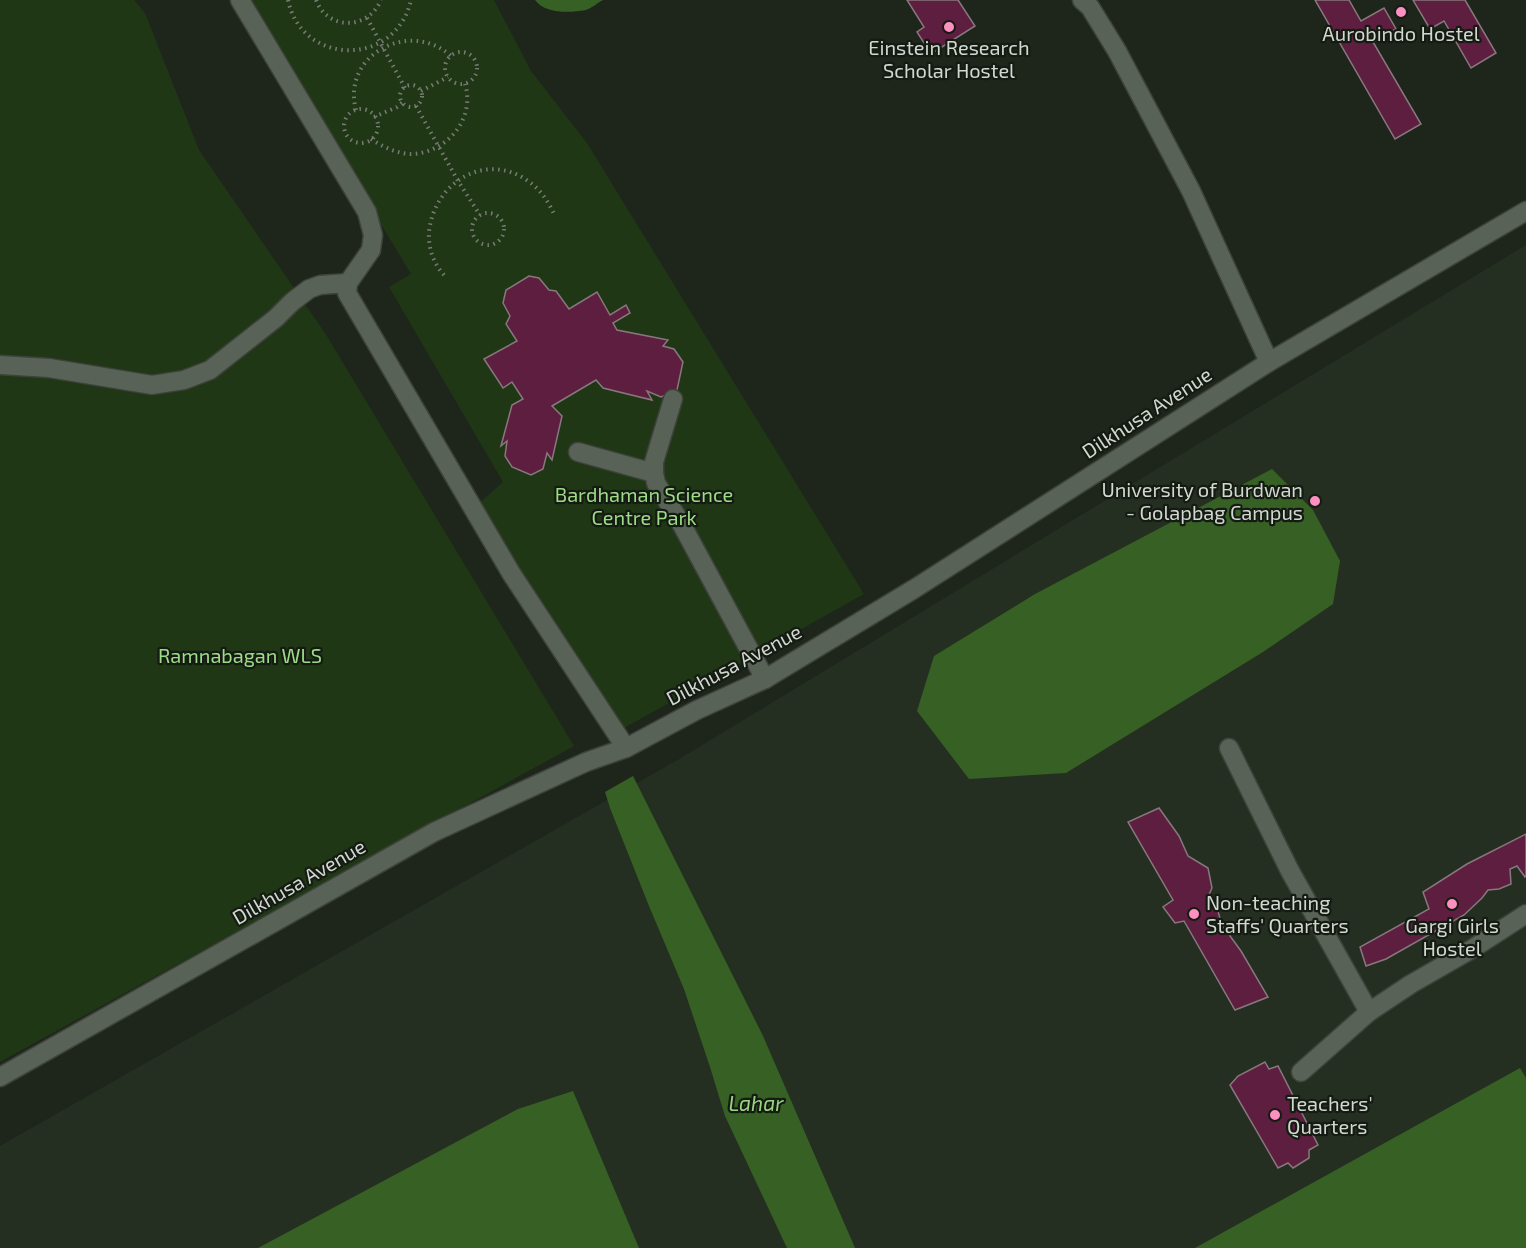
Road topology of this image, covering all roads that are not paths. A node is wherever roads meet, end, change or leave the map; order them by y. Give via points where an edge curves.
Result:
1 (240, 0) edge
2 (1082, 0) edge
3 (1526, 211) edge
4 (348, 283) junction
5 (1269, 362) junction
6 (0, 365) edge
7 (673, 399) dead end
8 (578, 452) dead end
9 (654, 473) junction
10 (765, 679) junction
11 (626, 748) junction
12 (1229, 748) dead end
13 (1526, 914) edge
14 (1369, 1012) junction
15 (1301, 1072) dead end
16 (0, 1077) edge

1 - 4 street via 367,212 373,235 371,250
2 - 5 street via 1117,51 1191,190
3 - 5 street, Dilkhusa Avenue
4 - 6 street via 309,289 210,370 184,380 152,386 49,368
4 - 11 street via 347,293 512,573
5 - 10 street, Dilkhusa Avenue via 914,590
7 - 9 street
8 - 9 street
9 - 10 street
10 - 11 street, Dilkhusa Avenue
11 - 16 street, Dilkhusa Avenue via 586,762 434,832
12 - 14 street via 1290,871
13 - 14 street
14 - 15 street

